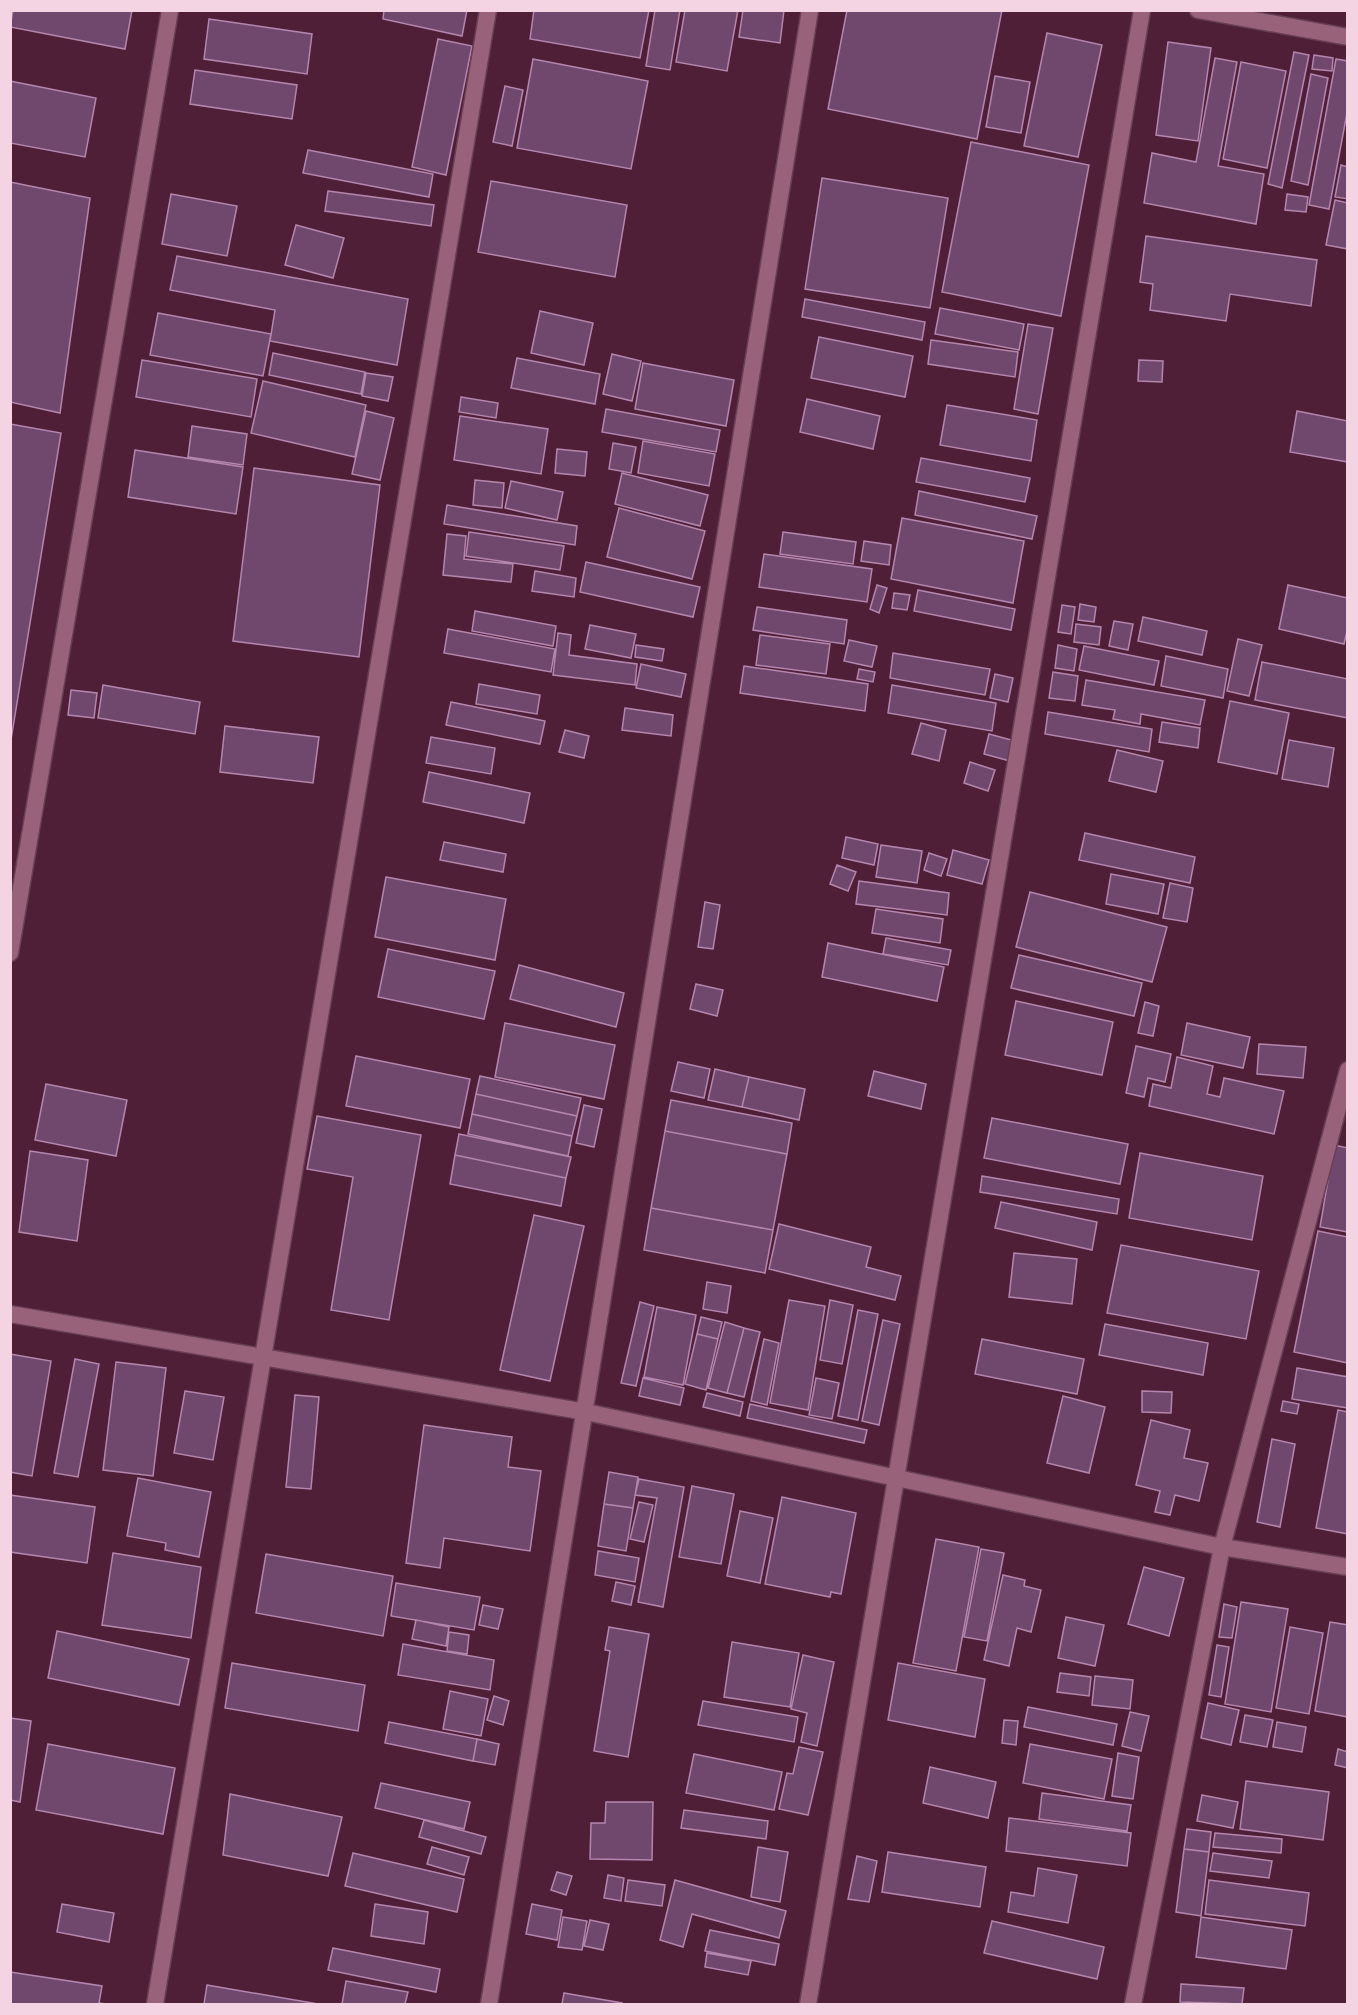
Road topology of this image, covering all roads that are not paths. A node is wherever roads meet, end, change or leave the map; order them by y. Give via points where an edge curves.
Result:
1 (170, 10) edge
2 (488, 10) edge
3 (810, 10) edge
4 (1142, 10) edge
5 (1198, 10) edge
6 (1347, 37) edge
7 (10, 953) edge
8 (1347, 1070) edge
9 (10, 1314) edge
10 (265, 1357) junction
11 (586, 1412) junction
12 (898, 1479) junction
13 (1222, 1547) junction
14 (1347, 1567) edge
15 (155, 2004) edge
16 (489, 2004) edge
17 (808, 2004) edge
18 (1133, 2004) edge

1 - 7 street
2 - 10 street
3 - 11 street
4 - 12 street
5 - 6 street
8 - 13 street
9 - 10 street
10 - 11 street
10 - 15 street
11 - 12 street
11 - 16 street
12 - 13 street
12 - 17 street
13 - 14 street
13 - 18 street

